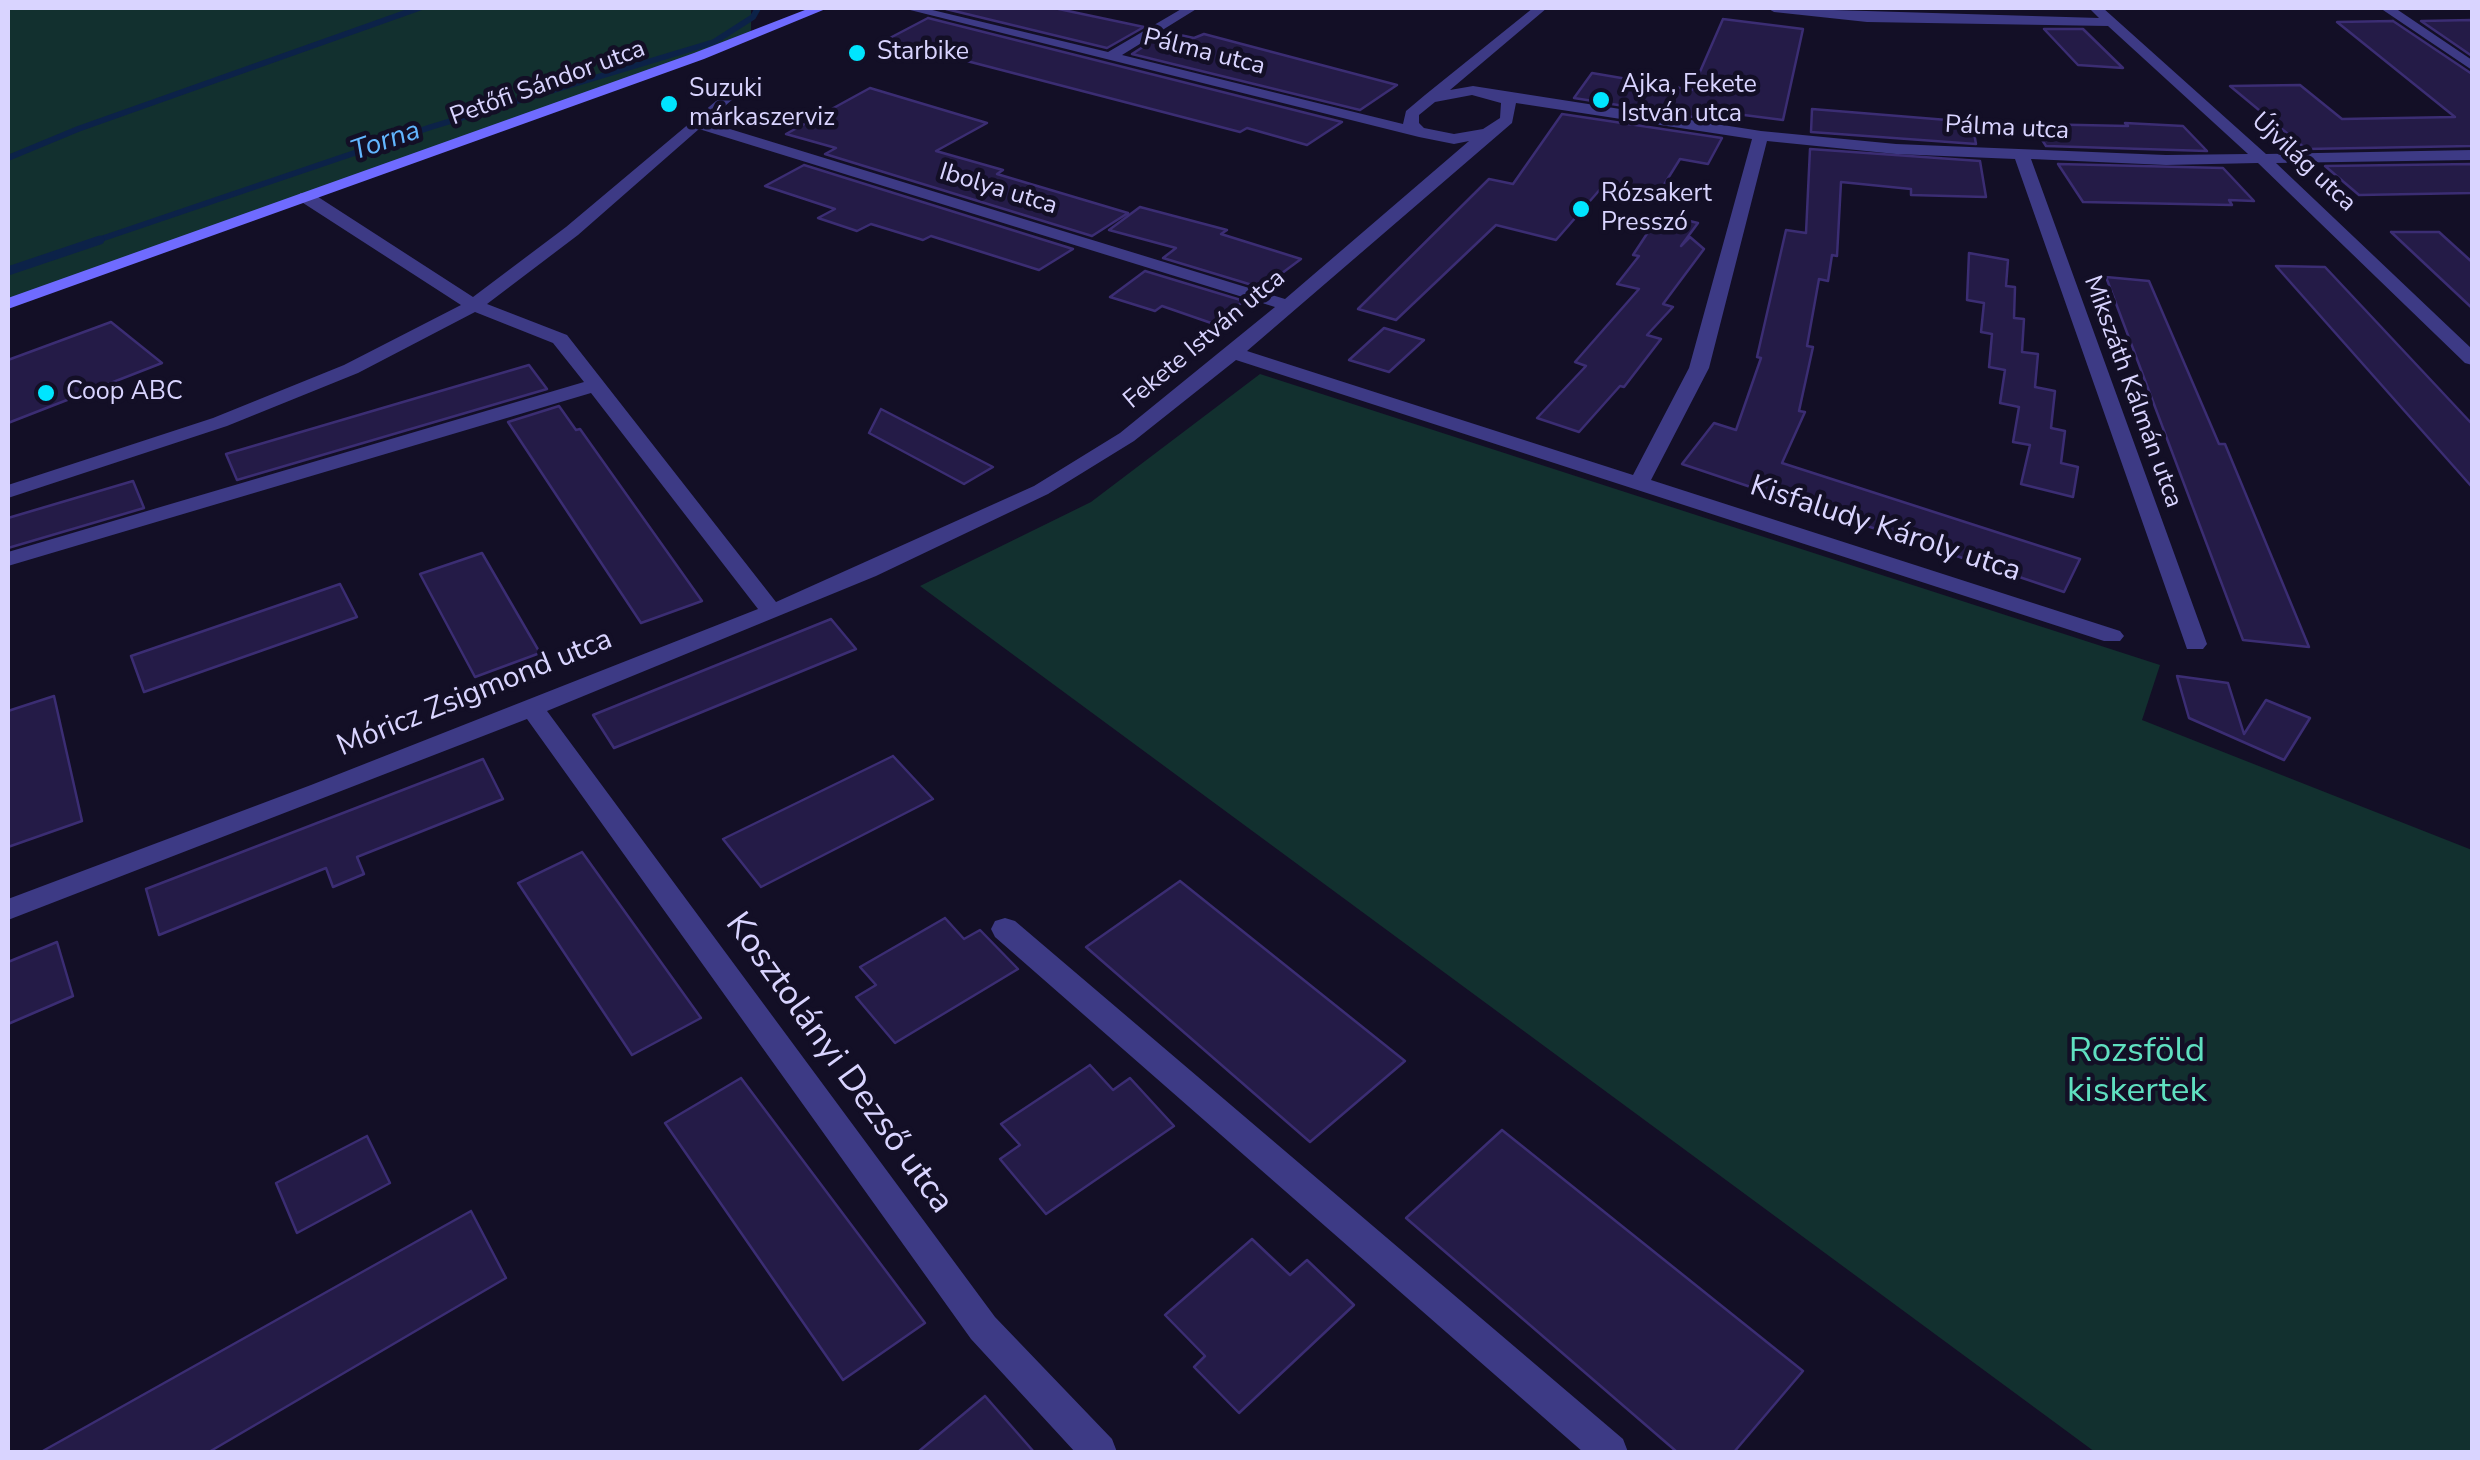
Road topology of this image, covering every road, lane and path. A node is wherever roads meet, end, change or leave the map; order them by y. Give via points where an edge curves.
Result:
1 (820, 8) edge
2 (909, 8) edge
3 (1192, 8) edge
4 (1541, 8) edge
5 (1774, 8) edge
6 (1885, 8) edge
7 (2096, 8) edge
8 (2387, 8) edge
9 (1950, 20) junction
10 (2110, 22) junction
11 (1112, 56) junction
12 (2472, 66) edge
13 (746, 80) dead end
14 (1457, 85) junction
15 (1495, 95) junction
16 (1542, 103) junction
17 (1511, 106) junction
18 (1411, 114) junction
19 (1370, 119) junction
20 (695, 123) junction
21 (1419, 132) junction
22 (1761, 136) junction
23 (1456, 149) junction
24 (2472, 155) edge
25 (2022, 156) junction
26 (2264, 160) junction
27 (306, 197) junction
28 (8, 304) edge
29 (474, 304) junction
30 (1286, 306) junction
31 (1233, 352) junction
32 (2472, 358) edge
33 (596, 385) junction
34 (1640, 481) junction
35 (8, 492) edge
36 (962, 528) joint
37 (8, 559) edge
38 (772, 612) junction
39 (2112, 636) dead end
40 (2195, 644) dead end
41 (532, 708) junction
42 (8, 910) edge
43 (1005, 929) dead end
44 (1099, 1452) edge
45 (1610, 1452) edge

1 - 27 main road, Petőfi Sándor utca
2 - 11 street, Pálma utca
3 - 11 street
4 - 14 street
5 - 9 street
6 - 9 street
7 - 10 street, Újvilág utca
8 - 12 street
9 - 10 street
10 - 26 street, Újvilág utca
11 - 19 street, Pálma utca
13 - 20 street
14 - 15 street, Pálma utca
14 - 18 street, Pálma utca
15 - 16 street, Pálma utca
15 - 17 street, Pálma utca
16 - 17 street, Pálma utca
16 - 22 street, Pálma utca
17 - 23 street, Fekete István utca via 1507,120
18 - 19 street, Pálma utca
18 - 21 street
19 - 21 street, Pálma utca
20 - 29 street
20 - 30 street, Ibolya utca
21 - 23 street, Pálma utca
22 - 25 street, Pálma utca
22 - 34 street via 1699,368
23 - 30 street, Fekete István utca
24 - 26 street, Pálma utca
25 - 26 street, Pálma utca
25 - 40 street, Mikszáth Kálmán utca
26 - 32 street, Újvilág utca
27 - 28 main road, Petőfi Sándor utca
27 - 29 street
29 - 33 street via 560,339
29 - 35 street via 351,368 220,422
30 - 31 street, Fekete István utca
31 - 34 street, Kisfaludy Károly utca
31 - 36 street, Fekete István utca via 1128,437
33 - 37 street
33 - 38 street
34 - 39 street, Kisfaludy Károly utca
36 - 38 street, Móricz Zsigmond utca
38 - 41 street, Móricz Zsigmond utca
41 - 42 street, Móricz Zsigmond utca
41 - 44 street, Kosztolányi Dezső utca via 984,1328
43 - 45 street

